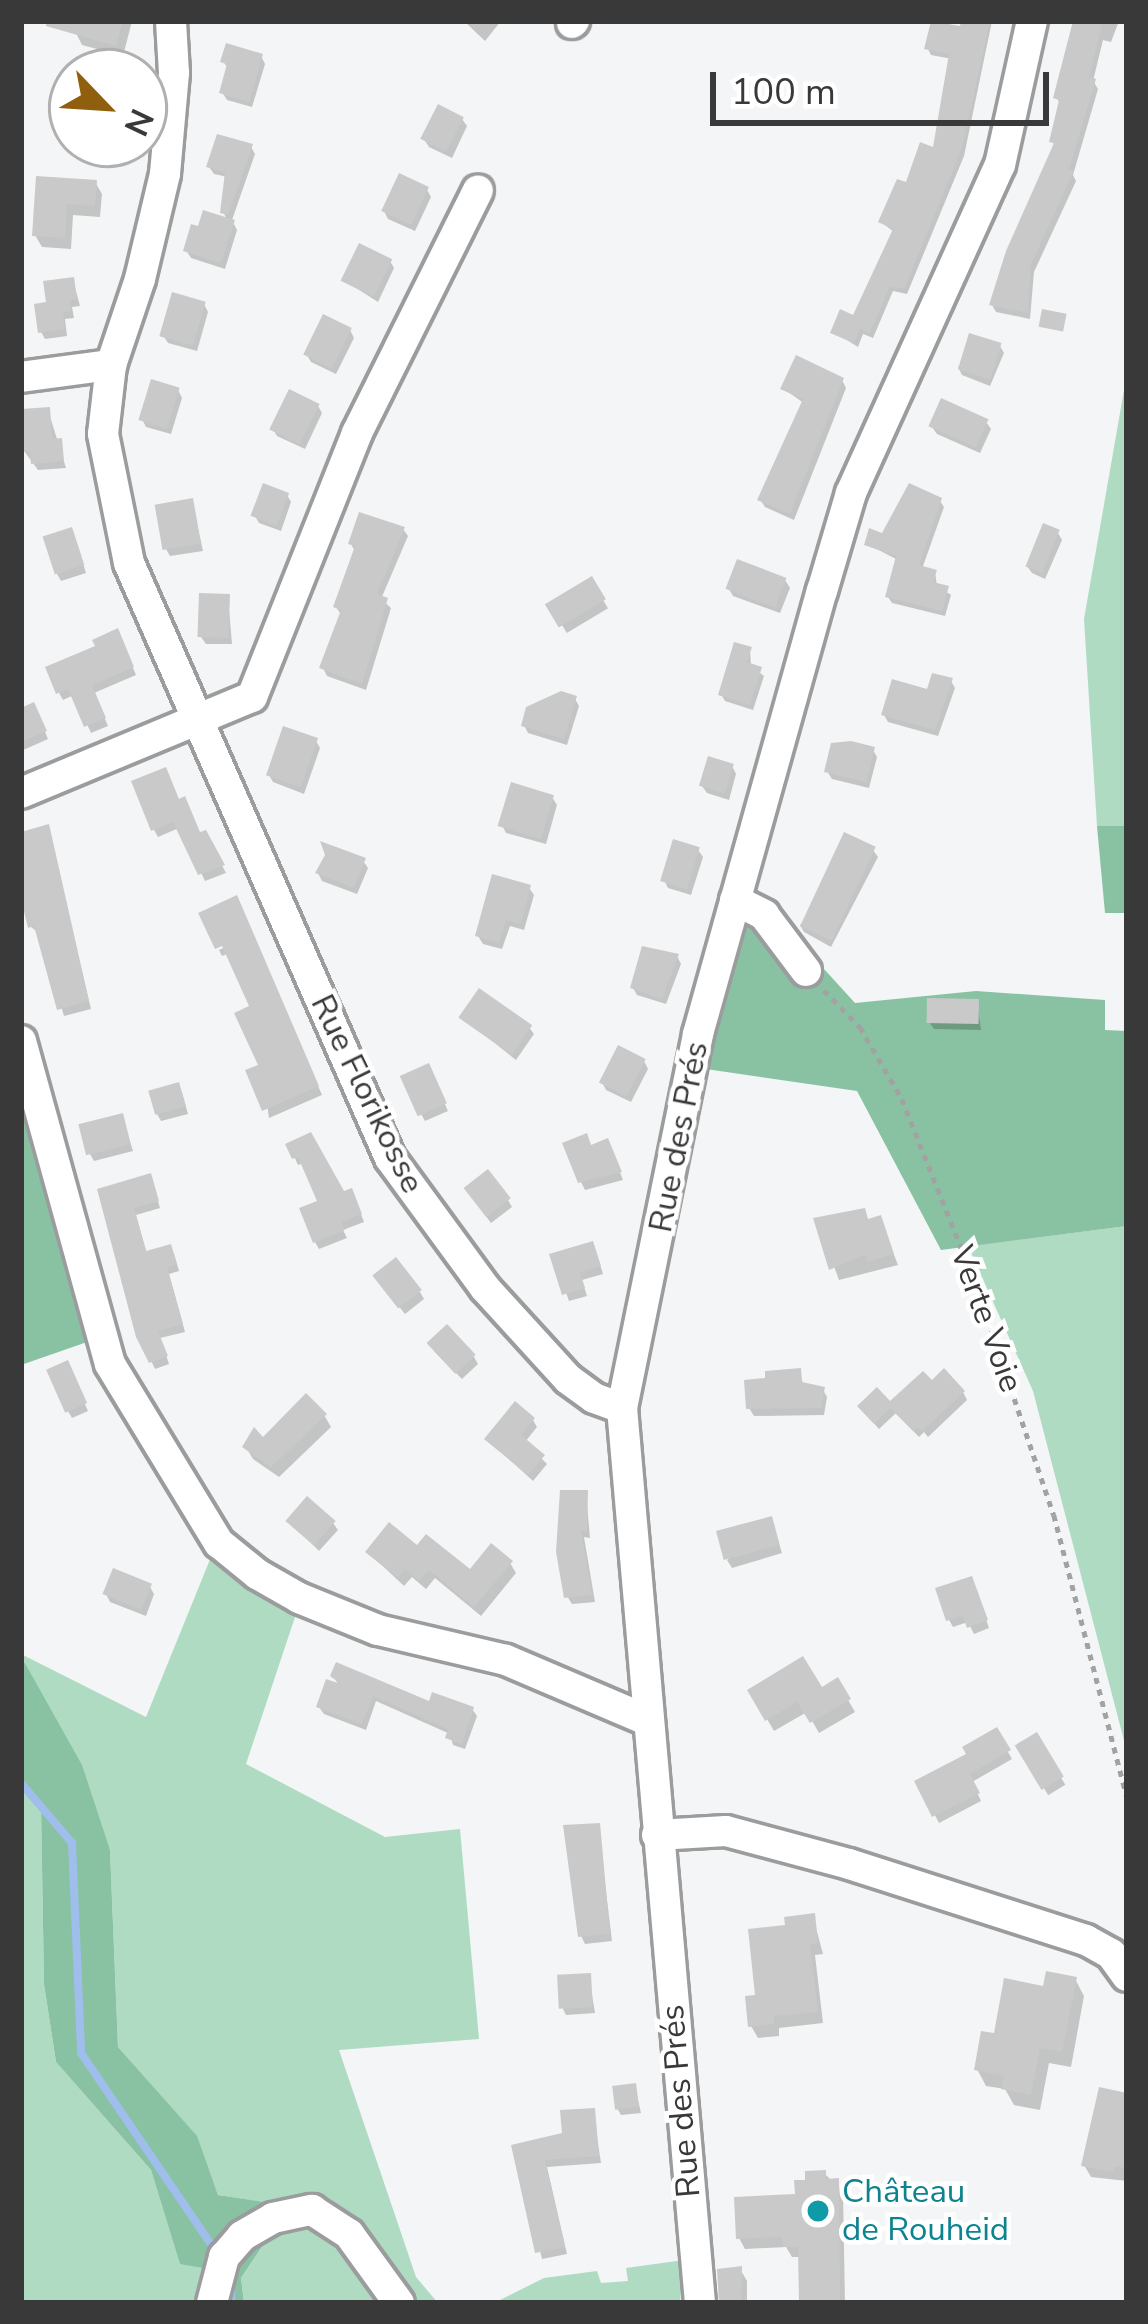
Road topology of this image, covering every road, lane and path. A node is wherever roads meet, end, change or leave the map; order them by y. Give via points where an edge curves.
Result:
1 (171, 21) edge
2 (1033, 21) edge
3 (478, 190) dead end
4 (111, 365) junction
5 (21, 376) edge
6 (196, 719) junction
7 (21, 793) edge
8 (735, 900) junction
9 (806, 971) joint
10 (21, 1041) edge
11 (622, 1408) junction
12 (647, 1720) junction
13 (1127, 1798) edge
14 (657, 1835) junction
15 (1127, 1976) edge
16 (212, 2303) edge
17 (399, 2303) edge
18 (700, 2303) edge

1 - 4 street, Rue Florikosse via 164,174
2 - 8 street, Rue des Prés via 1000,165 851,493
3 - 6 street via 357,433 263,679 252,697
4 - 5 street
4 - 6 street, Rue Florikosse via 103,434 129,563
6 - 7 street
6 - 11 street, Rue Florikosse via 390,1158 485,1288 568,1379
8 - 9 street via 764,915
8 - 11 street, Rue des Prés via 698,1034
9 - 13 path, Verte Voie via 860,1027 902,1099 976,1285 1054,1515
10 - 12 street via 110,1364 219,1543 299,1598 377,1630 506,1660
11 - 12 street, Rue des Prés
12 - 14 street, Rue des Prés
14 - 15 street via 726,1831 849,1864 1086,1940
14 - 18 street, Rue des Prés
16 - 17 street via 224,2257 242,2236 273,2218 312,2210 349,2234

